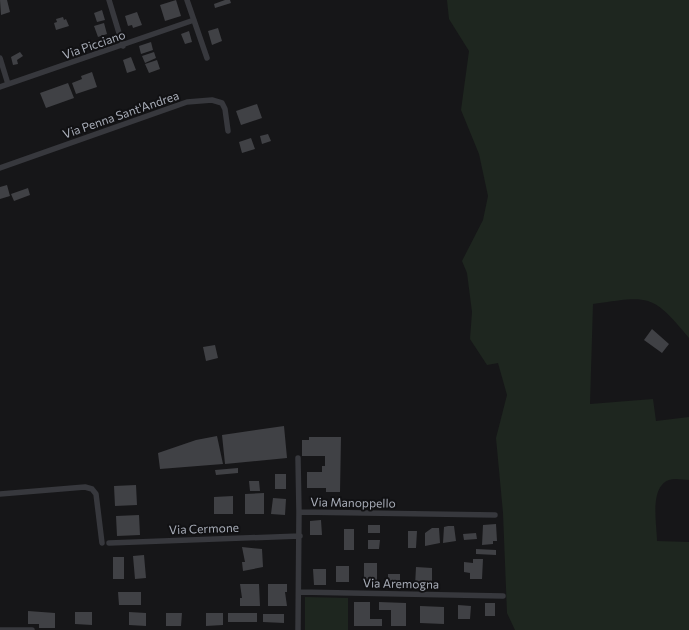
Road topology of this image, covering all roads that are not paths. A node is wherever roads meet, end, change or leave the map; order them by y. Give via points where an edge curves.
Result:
1 (109, 0) edge
2 (187, 0) edge
3 (194, 20) junction
4 (123, 46) junction
5 (0, 58) edge
6 (207, 58) dead end
7 (8, 84) junction
8 (0, 87) edge
9 (228, 132) dead end
10 (0, 168) edge
11 (298, 458) dead end
12 (0, 494) edge
13 (299, 512) junction
14 (495, 515) dead end
15 (300, 536) junction
16 (102, 543) dead end
17 (109, 543) dead end
18 (299, 592) junction
19 (503, 596) dead end
20 (0, 630) edge
21 (32, 630) edge
22 (298, 630) edge

1 - 4 street
2 - 3 street
3 - 4 street, Via Picciano
3 - 6 street
4 - 7 street, Via Picciano
5 - 7 street
7 - 8 street, Via Picciano
9 - 10 street, Via Penna Sant'Andrea via 222,103 212,100 187,102
11 - 13 street
12 - 16 street via 92,489 96,494
13 - 14 street, Via Manoppello
13 - 15 street, Via Manoppello
15 - 17 street, Via Cermone
15 - 18 street, Via Manoppello
18 - 19 street, Via Aremogna
18 - 22 street, Via Manoppello
20 - 21 street

